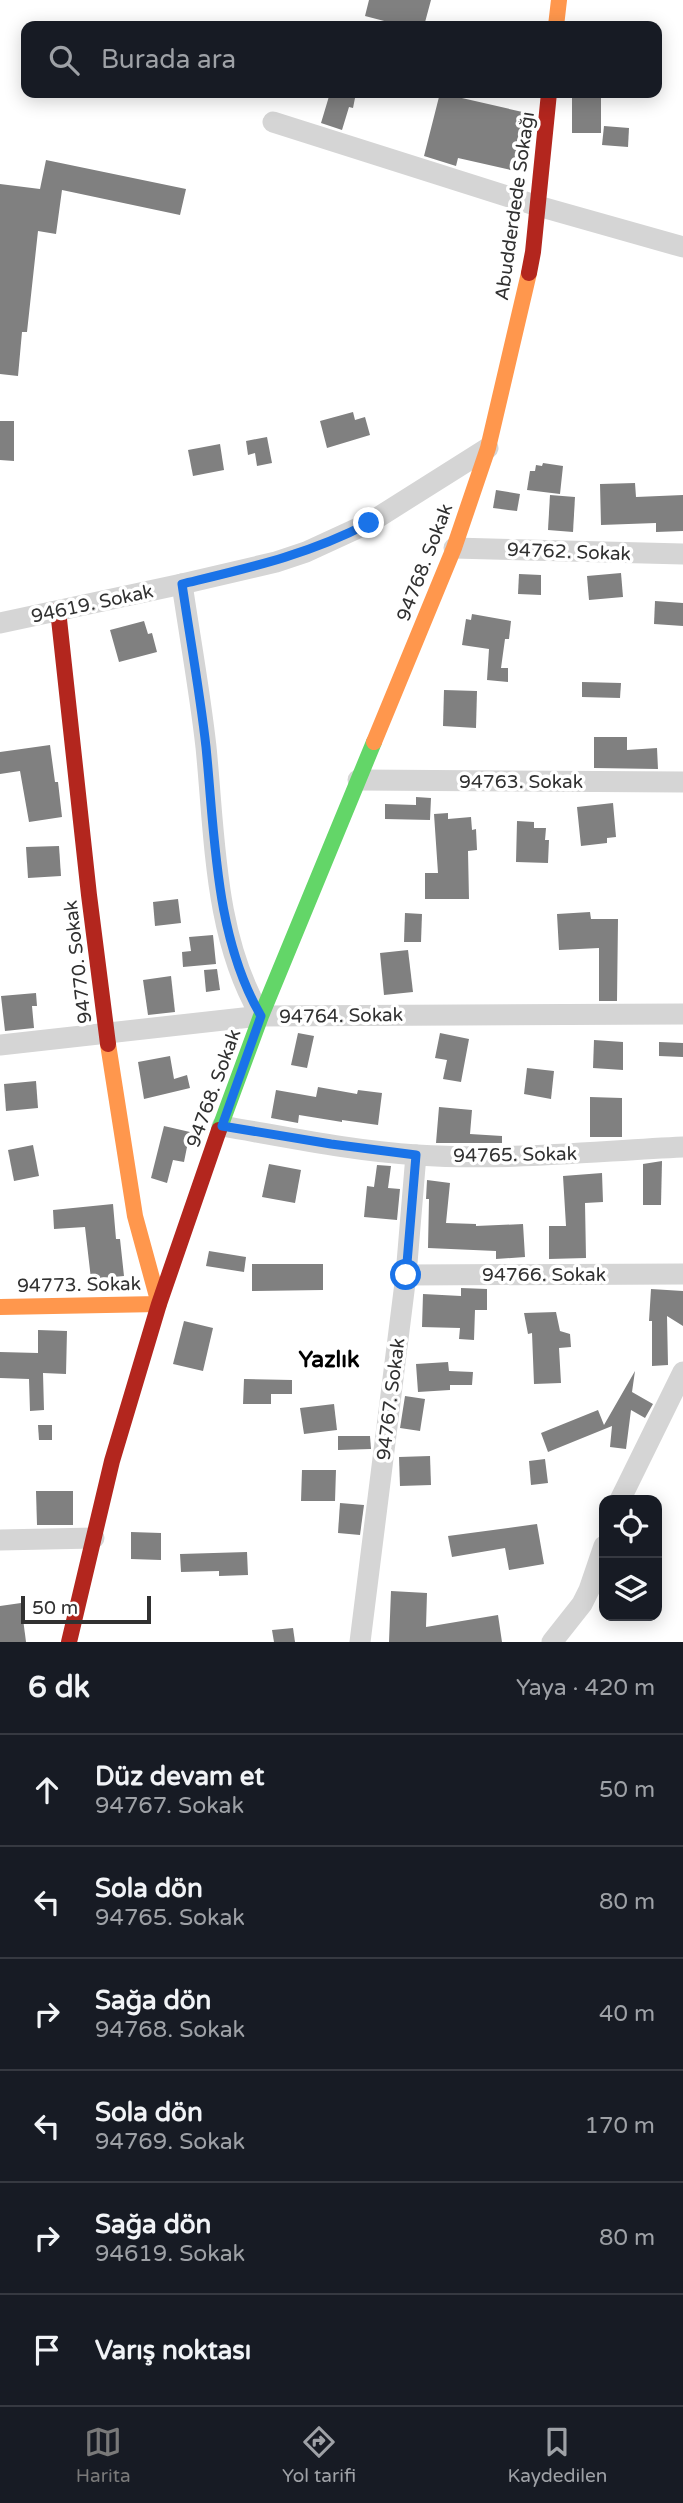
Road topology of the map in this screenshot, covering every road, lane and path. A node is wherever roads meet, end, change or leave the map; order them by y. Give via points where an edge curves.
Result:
1 (559, 0) edge
2 (557, 21) edge
3 (549, 98) edge
4 (273, 122) dead end
5 (538, 206) junction
6 (683, 247) edge
7 (488, 448) junction
8 (454, 548) junction
9 (683, 554) edge
10 (182, 584) junction
11 (58, 610) junction
12 (0, 623) edge
13 (358, 780) junction
14 (683, 782) edge
15 (683, 1014) edge
16 (261, 1016) junction
17 (106, 1033) junction
18 (0, 1045) edge
19 (222, 1126) junction
20 (683, 1147) edge
21 (416, 1155) junction
22 (683, 1274) edge
23 (406, 1275) junction
24 (159, 1304) junction
25 (0, 1307) edge
26 (683, 1373) edge
27 (622, 1495) edge
28 (94, 1538) junction
29 (0, 1540) edge
30 (600, 1558) edge
31 (69, 1642) edge
32 (360, 1642) edge
33 (552, 1642) edge

1 - 2 street
3 - 5 street, Abudderdede Sokağı
4 - 5 street
5 - 6 street
5 - 7 street, Abudderdede Sokağı via 525,291
7 - 8 street, 94768. Sokak
7 - 10 street, 94619. Sokak via 339,539 276,562
8 - 9 street, 94762. Sokak
8 - 13 street, 94768. Sokak
10 - 11 street, 94619. Sokak
10 - 16 street via 219,879 231,942 247,993
11 - 12 street, 94619. Sokak
11 - 17 street, 94770. Sokak
13 - 14 street, 94763. Sokak
13 - 16 street, 94768. Sokak
15 - 16 street, 94764. Sokak
16 - 17 street, 94764. Sokak
16 - 19 street, 94768. Sokak
17 - 18 street, 94764. Sokak
17 - 24 street, 94770. Sokak via 133,1215
19 - 21 street, 94765. Sokak
19 - 24 street, 94768. Sokak
20 - 21 street, 94765. Sokak via 487,1157
21 - 23 street, 94767. Sokak
22 - 23 street, 94766. Sokak
23 - 32 street, 94767. Sokak
24 - 25 street, 94773. Sokak
24 - 28 street, 94768. Sokak
26 - 27 street
28 - 29 street
28 - 31 street, 94768. Sokak
30 - 33 street via 582,1604

